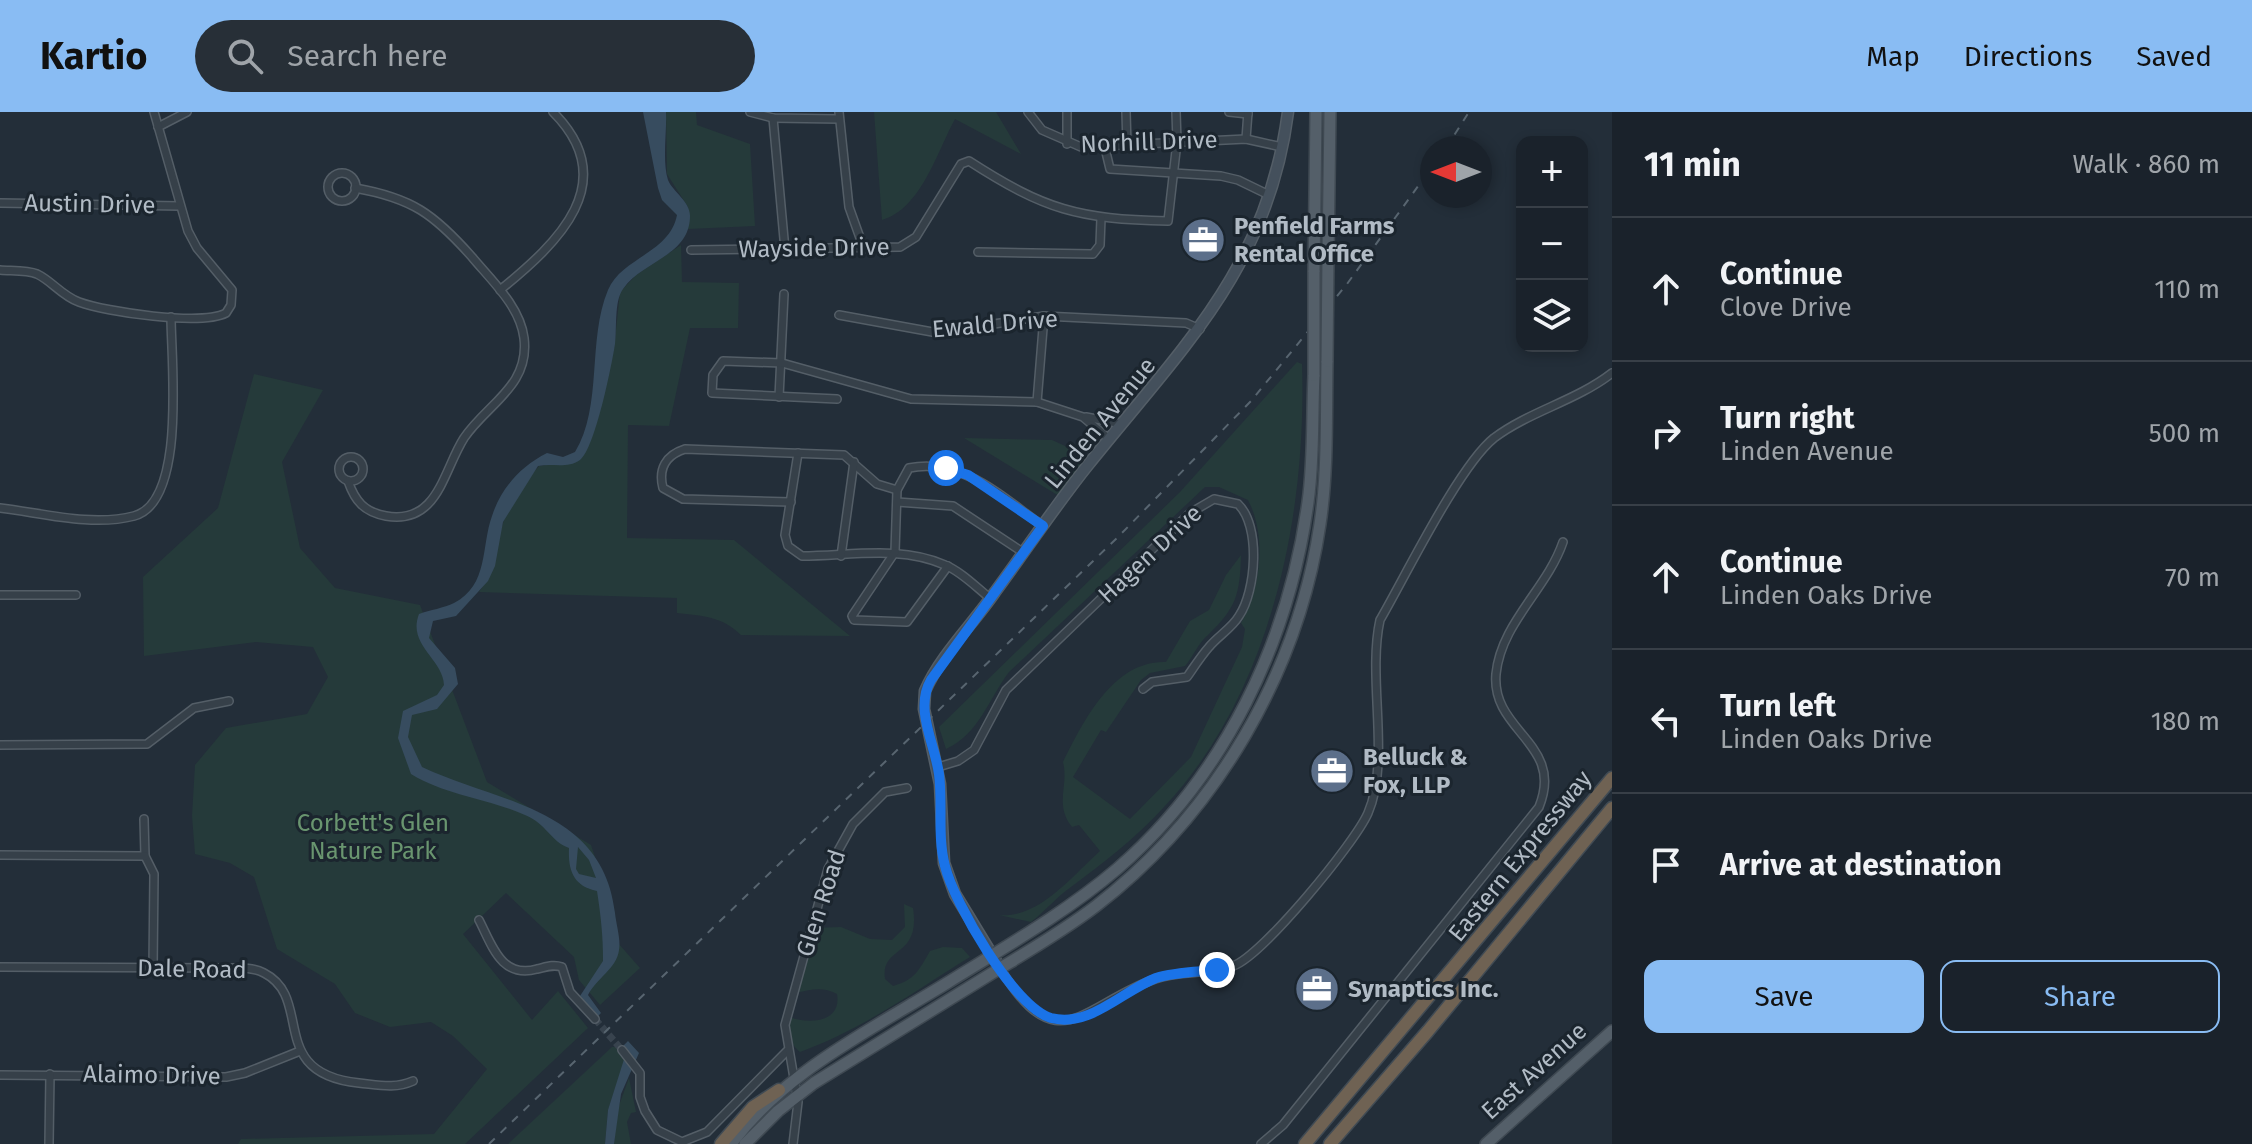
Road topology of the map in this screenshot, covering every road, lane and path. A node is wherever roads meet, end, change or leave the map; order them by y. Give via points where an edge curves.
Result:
1 (154, 112) edge
2 (187, 112) edge
3 (553, 112) edge
4 (750, 112) edge
5 (1028, 112) edge
6 (1067, 112) edge
7 (1126, 112) edge
8 (1176, 112) edge
9 (1229, 112) edge
10 (1288, 112) edge
11 (1316, 112) edge
12 (1330, 112) edge
13 (1248, 113) edge
14 (839, 115) edge
15 (773, 118) junction
16 (158, 127) junction
17 (1246, 139) junction
18 (1177, 142) junction
19 (1067, 144) junction
20 (1127, 146) junction
21 (1282, 147) junction
22 (1105, 148) junction
23 (1174, 174) junction
24 (355, 188) dead end
25 (1269, 195) junction
26 (0, 203) edge
27 (180, 206) junction
28 (1101, 218) junction
29 (864, 249) junction
30 (691, 250) dead end
31 (785, 250) junction
32 (978, 252) dead end
33 (0, 270) edge
34 (500, 290) junction
35 (784, 294) dead end
36 (839, 315) dead end
37 (1044, 316) junction
38 (171, 317) junction
39 (1200, 329) junction
40 (782, 363) junction
41 (1612, 373) edge
42 (779, 397) junction
43 (837, 399) dead end
44 (1037, 402) junction
45 (1083, 417) junction
46 (1122, 424) junction
47 (1109, 439) junction
48 (798, 453) junction
49 (854, 462) junction
50 (348, 481) dead end
51 (897, 490) junction
52 (791, 502) junction
53 (897, 502) junction
54 (0, 508) edge
55 (1043, 526) junction
56 (1563, 542) dead end
57 (895, 552) junction
58 (1024, 553) junction
59 (841, 556) junction
60 (948, 566) junction
61 (0, 595) edge
62 (76, 595) dead end
63 (991, 599) junction
64 (1143, 689) dead end
65 (229, 701) dead end
66 (0, 745) edge
67 (938, 767) junction
68 (1612, 778) edge
69 (907, 788) dead end
70 (1612, 808) edge
71 (144, 819) dead end
72 (0, 855) edge
73 (145, 856) junction
74 (479, 920) dead end
75 (992, 955) junction
76 (0, 967) edge
77 (153, 968) junction
78 (1000, 968) junction
79 (595, 1019) tunnel mouth
80 (1612, 1031) edge
81 (300, 1051) junction
82 (787, 1051) junction
83 (623, 1052) tunnel mouth
84 (50, 1074) junction
85 (0, 1075) edge
86 (794, 1076) junction
87 (413, 1081) dead end
88 (779, 1090) junction
89 (798, 1095) junction
90 (49, 1144) edge
91 (721, 1144) edge
92 (731, 1144) edge
93 (745, 1144) edge
94 (793, 1144) edge
95 (1261, 1144) edge
96 (1305, 1144) edge
97 (1330, 1144) edge
98 (1486, 1144) edge

1 - 16 street
2 - 16 street
3 - 34 street via 580,148 584,172 579,195 553,245
4 - 15 street
5 - 19 street, Norhill Drive via 1042,130
6 - 19 street
7 - 20 street
8 - 18 street
9 - 13 street
10 - 21 street, Linden Avenue
11 - 75 main road, bridge via 1309,499 1283,616 1242,711 1186,796 1134,854 1077,900
12 - 78 main road, bridge via 1325,486 1313,563 1288,651 1252,722 1204,796 1136,872 1073,922
13 - 17 street
14 - 15 street
14 - 29 street via 849,207
15 - 31 street
16 - 27 street
17 - 18 street, Norhill Drive
17 - 21 street, Norhill Drive
18 - 20 street, Norhill Drive
18 - 23 street
19 - 22 street, Norhill Drive
20 - 22 street, Norhill Drive
21 - 25 street, Linden Avenue
22 - 23 street via 1110,169
23 - 25 street via 1238,180
23 - 28 street, Wayside Drive via 1168,221
24 - 34 street via 424,209
25 - 39 street, Linden Avenue via 1241,264
26 - 27 street, Austin Drive
27 - 38 street via 194,243 229,285 232,299 218,317
28 - 29 street, Wayside Drive via 1044,205 969,161 961,164 916,237 900,247
28 - 32 street via 1100,245 1093,254
29 - 31 street, Wayside Drive
30 - 31 street, Wayside Drive
33 - 38 street via 37,274 85,304
34 - 50 street via 521,324 519,376 464,438 434,500 414,514 383,516 355,499
35 - 40 street
36 - 37 street, Ewald Drive via 938,333
37 - 39 street, Ewald Drive via 1186,323
37 - 44 street
38 - 54 street via 171,444 166,479 155,502 123,518
39 - 46 street, Linden Avenue
40 - 42 street
40 - 42 street via 723,361 712,382 712,393
40 - 44 street via 911,399
41 - 78 street via 1493,439 1462,481 1380,620 1376,780 1370,808 1260,950 1230,968 1158,978 1075,1020 1034,1011
42 - 43 street
44 - 45 street
45 - 46 street
45 - 47 street
46 - 47 street, Linden Avenue
47 - 55 street, Linden Avenue
48 - 49 street via 844,455
48 - 52 street
48 - 52 street via 685,449 670,457 661,473 663,488 683,499
49 - 51 street via 877,484
49 - 59 street
51 - 53 street
51 - 55 street via 909,468 961,471
52 - 59 street via 785,535 792,550 802,556
53 - 57 street
53 - 58 street via 953,506
55 - 58 street, Linden Avenue
56 - 95 street via 1546,580 1507,636 1496,674 1500,705 1544,767 1539,807 1283,1125
57 - 59 street
57 - 60 street
57 - 60 street via 854,620 907,622
58 - 63 street, Linden Avenue
60 - 63 street
61 - 62 street
63 - 67 street, Linden Avenue via 923,698
64 - 67 street, Hagen Drive via 1152,682 1187,677 1240,616 1249,589 1252,548 1248,517 1238,504 1214,499 1190,513 1006,690 974,750
65 - 66 street via 194,708 156,741 125,746
67 - 75 street, Linden Avenue via 944,863 955,894
68 - 96 highway, Eastern Expressway
69 - 82 street, Glen Road via 885,792 834,851 786,1014
70 - 97 highway, Eastern Expressway
71 - 73 street
72 - 73 street
73 - 77 street via 154,874
74 - 79 street via 496,957 508,967 524,972 562,967 570,992
75 - 78 street, Linden Avenue
75 - 86 main road
76 - 77 street, Dale Road
77 - 81 street, Dale Road via 265,973 283,995
78 - 89 main road
80 - 98 main road, East Avenue
81 - 84 street, Alaimo Drive via 235,1076
81 - 87 street via 331,1079 399,1088
82 - 83 street via 707,1132 689,1142 671,1140 657,1130 641,1104 638,1070
82 - 86 street, Glen Road
84 - 85 street, Alaimo Drive
84 - 90 street
86 - 88 main road
86 - 89 street, Glen Road
88 - 91 highway via 753,1107
88 - 92 main road
89 - 93 main road
89 - 94 street, Glen Road

